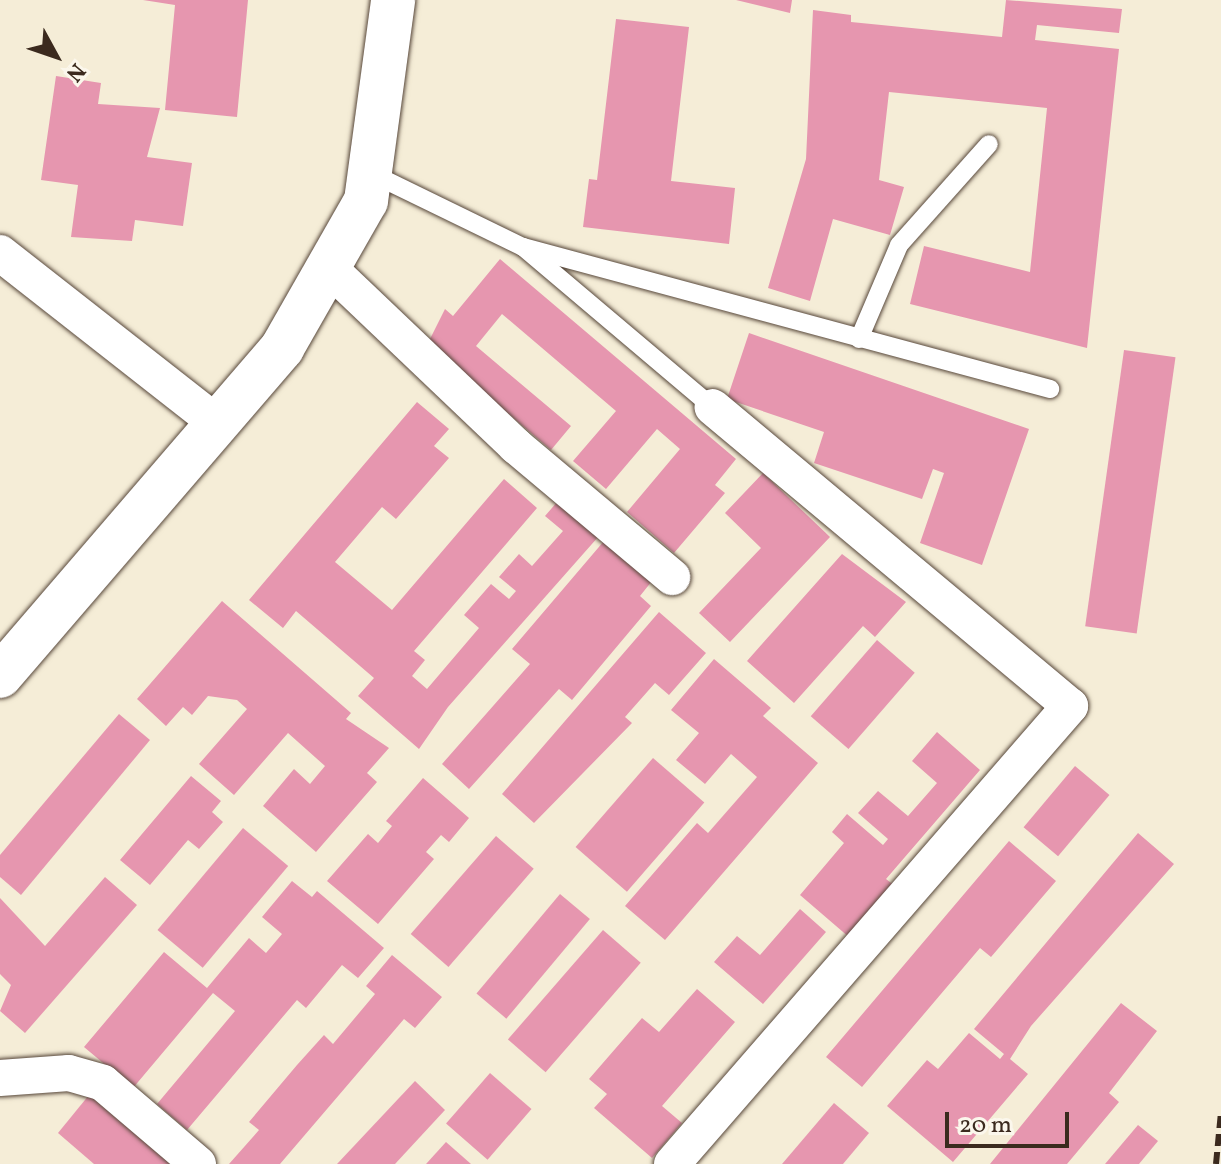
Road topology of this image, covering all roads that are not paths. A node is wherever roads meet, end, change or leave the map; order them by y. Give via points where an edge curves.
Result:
1 (393, 0) edge
2 (989, 144) dead end
3 (371, 173) junction
4 (523, 247) junction
5 (0, 253) edge
6 (329, 268) junction
7 (859, 339) junction
8 (1050, 389) dead end
9 (712, 407) joint
10 (218, 424) junction
11 (672, 577) dead end
12 (0, 676) edge
13 (0, 1078) edge
14 (198, 1164) edge
15 (672, 1164) edge

1 - 3 street
2 - 7 lane via 899,245
3 - 4 lane
3 - 6 street via 366,201
4 - 7 lane
4 - 9 lane
5 - 10 street
6 - 10 street via 282,348
6 - 11 street via 516,446
7 - 8 lane
9 - 15 street via 1070,706
10 - 12 street
13 - 14 street via 69,1073 103,1083

